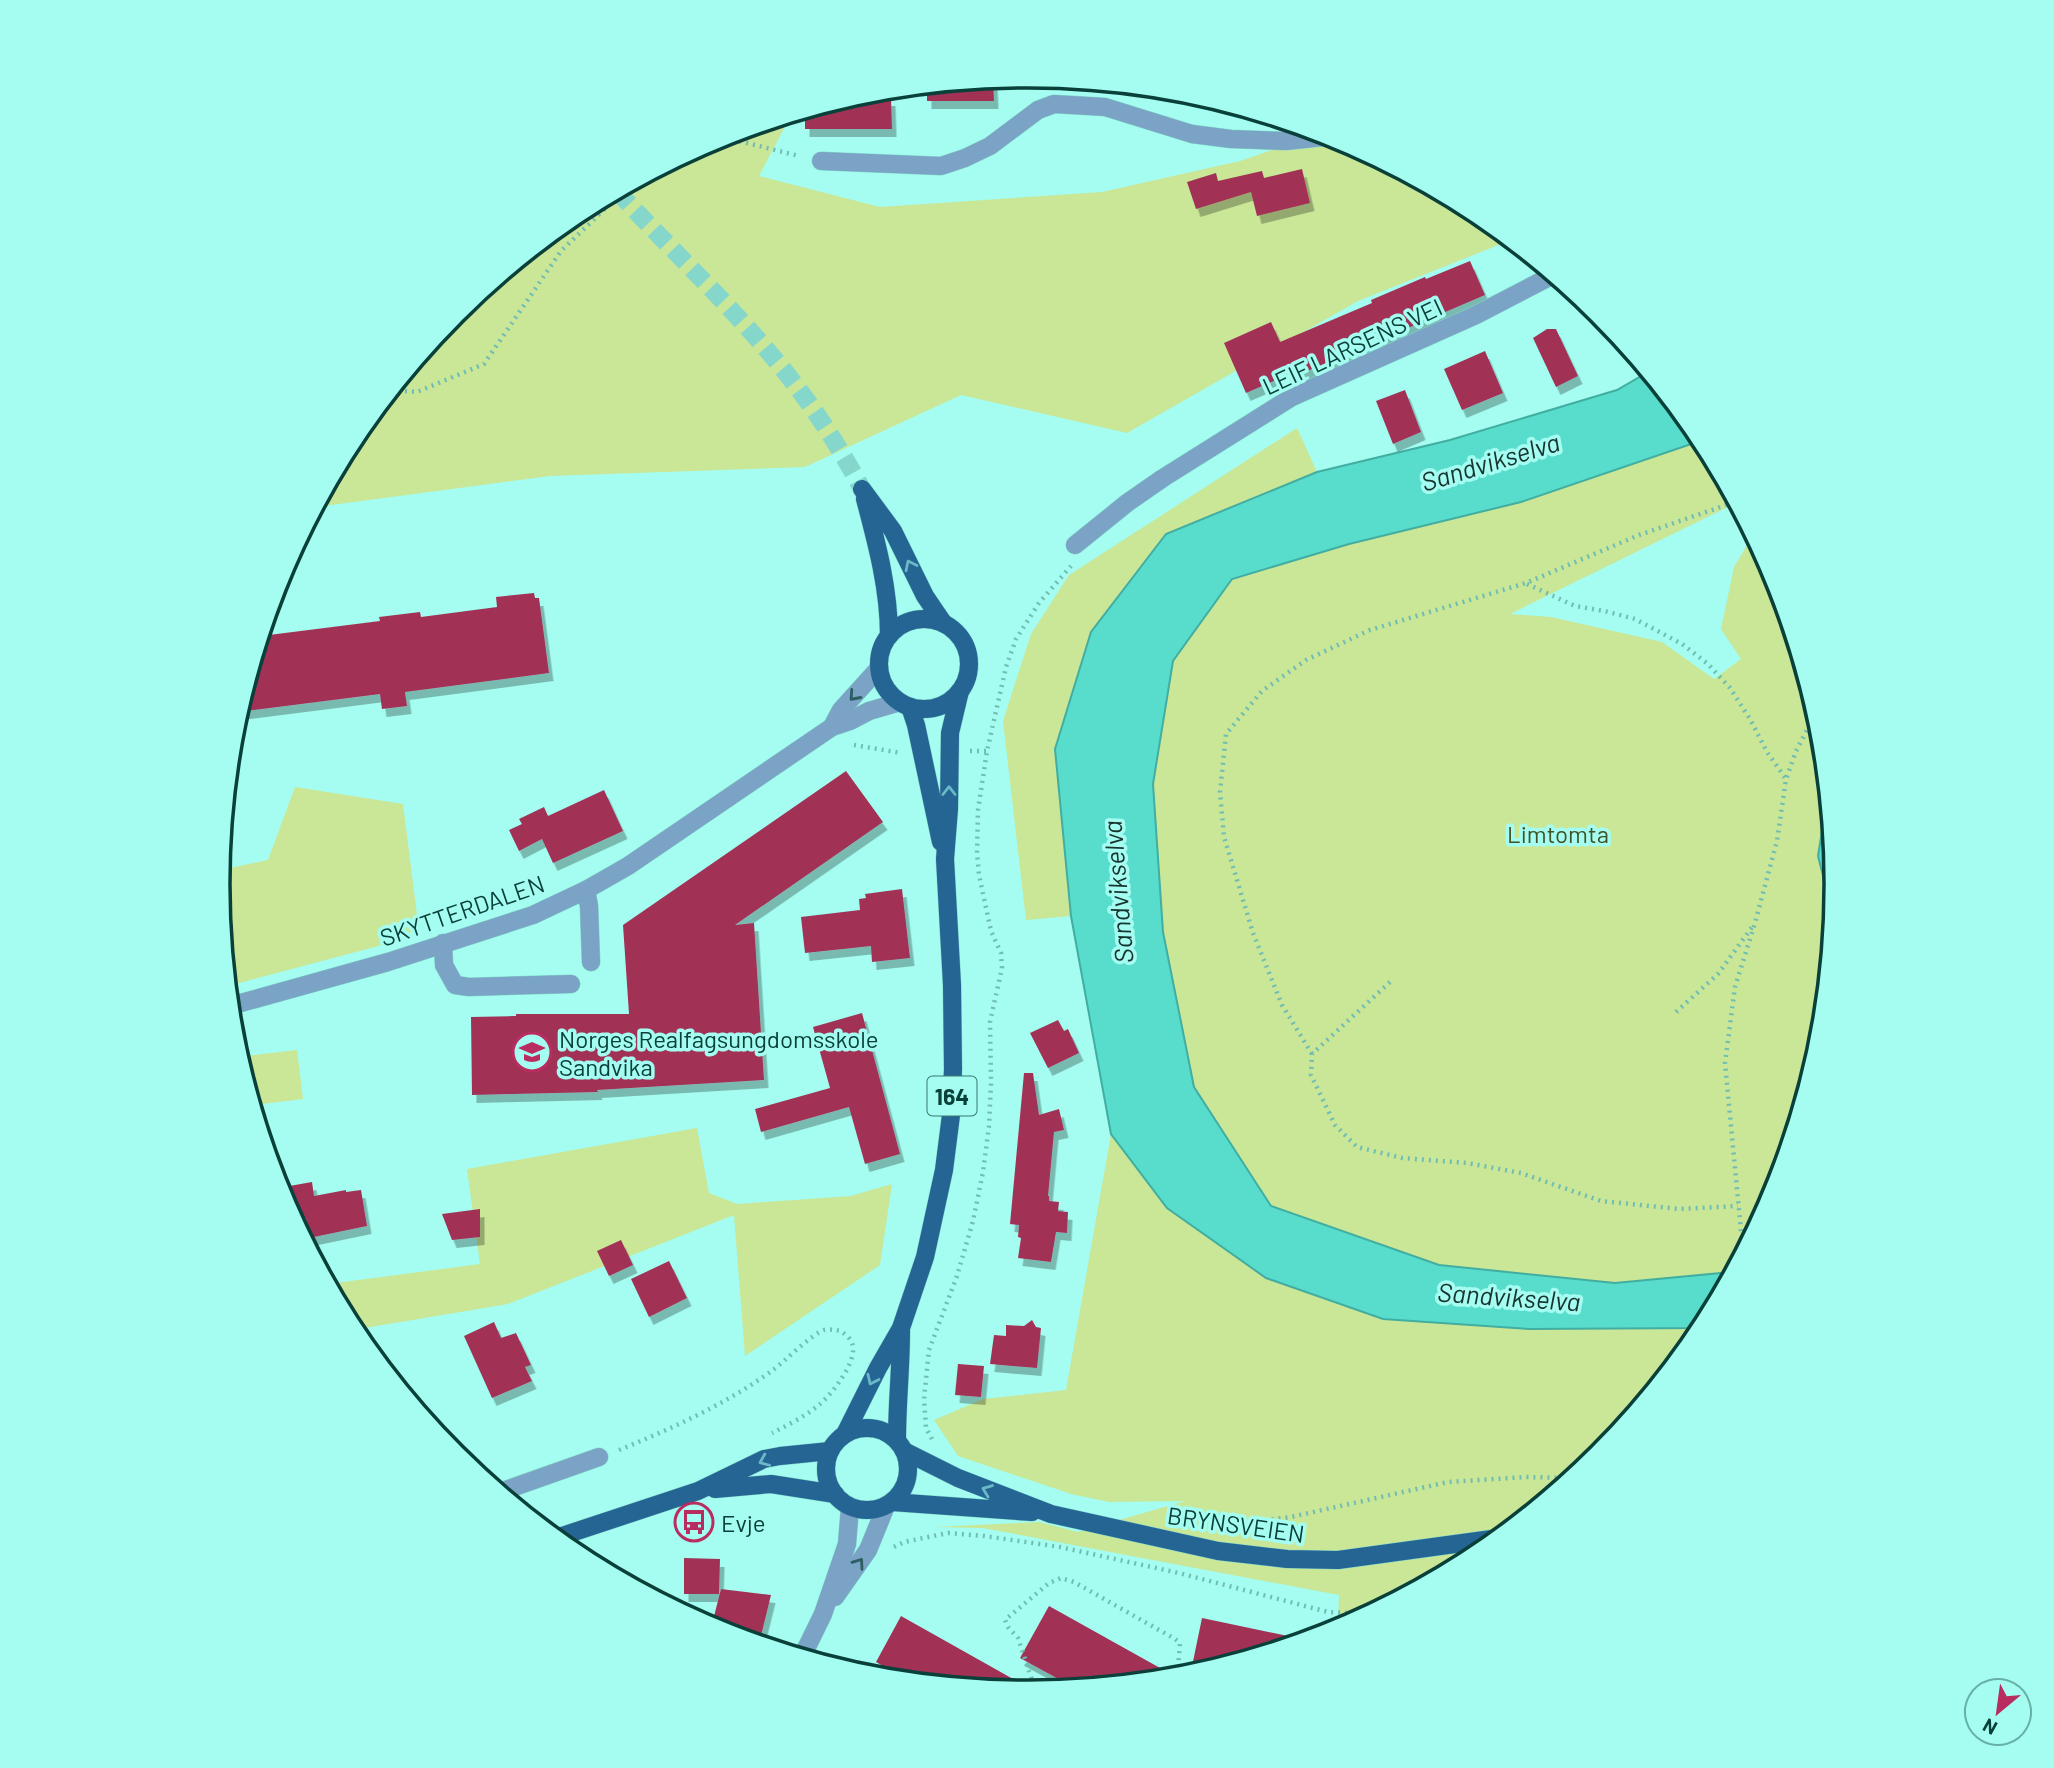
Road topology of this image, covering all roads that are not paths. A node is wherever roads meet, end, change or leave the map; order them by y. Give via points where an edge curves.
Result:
1 (1307, 139) edge
2 (821, 161) road end
3 (1545, 279) edge
4 (1075, 545) road end
5 (944, 624) junction
6 (889, 636) junction
7 (879, 668) junction
8 (960, 691) junction
9 (905, 704) junction
10 (832, 727) junction
11 (945, 859) junction
12 (586, 890) junction
13 (443, 943) junction
14 (591, 962) dead end
15 (571, 984) dead end
16 (240, 1003) edge
17 (901, 1328) junction
18 (845, 1434) junction
19 (901, 1445) junction
20 (830, 1451) junction
21 (599, 1457) road end
22 (509, 1489) edge
23 (698, 1491) junction
24 (835, 1494) junction
25 (889, 1504) junction
26 (850, 1507) junction
27 (1051, 1514) junction
28 (567, 1534) edge
29 (1477, 1541) edge
30 (823, 1615) junction
31 (806, 1649) edge

1 - 2 street via 1192,134 1105,107 1054,104 1038,110 990,146 941,166
3 - 4 street, LEIF LARSENS VEI via 1292,397 1163,478
5 - 6 main road via 915,620
5 -> 6 main road, 164 via 893,531 862,489 888,604
5 - 8 main road, 164 via 962,639 968,654 967,678
6 - 7 main road, 164
7 - 9 main road, 164 via 886,689
7 -> 10 street, SKYTTERDALEN via 841,710
8 - 9 main road via 932,709
11 -> 8 main road, 164 via 950,733
9 - 10 street, SKYTTERDALEN via 869,711
9 - 11 main road, 164 via 916,725
10 - 12 street, SKYTTERDALEN via 679,833
11 - 17 main road, 164 via 952,998 951,1115 933,1227
12 - 13 street, SKYTTERDALEN via 533,915
12 - 14 street
13 - 15 street via 444,965 455,985
13 - 16 street, SKYTTERDALEN
17 -> 18 main road, 164
17 - 19 main road, 164 via 897,1400
18 - 19 main road via 873,1427
18 - 20 main road, 164
19 - 25 main road, 164 via 908,1477
27 -> 19 main road, BRYNSVEIEN via 958,1478
20 -> 23 main road via 764,1459
20 - 24 main road via 826,1474
21 - 22 street
23 - 24 main road via 771,1484
23 - 28 main road
24 - 26 main road
25 - 26 main road via 864,1510
25 - 27 main road, BRYNSVEIEN
30 -> 25 street via 868,1550
26 - 30 street via 847,1544
27 - 29 main road, BRYNSVEIEN via 1198,1547 1275,1558 1338,1560
30 - 31 street

